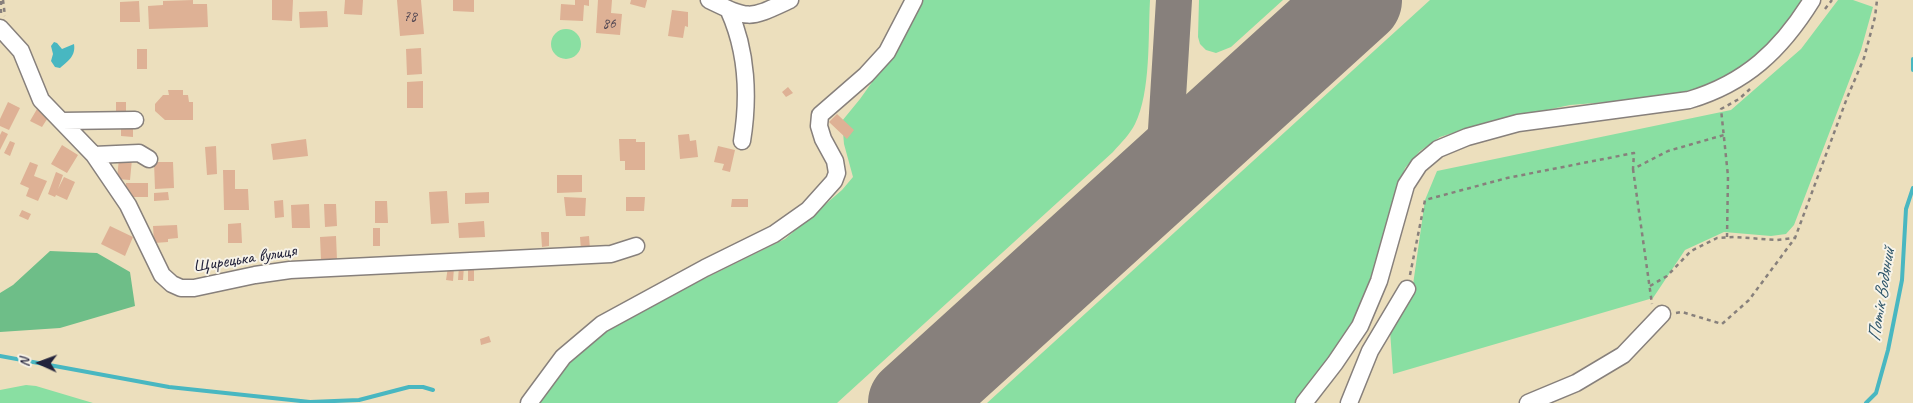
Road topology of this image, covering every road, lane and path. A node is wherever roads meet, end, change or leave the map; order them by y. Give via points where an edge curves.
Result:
1 (3, 0) edge
2 (710, 0) edge
3 (790, 0) edge
4 (914, 0) edge
5 (1832, 0) edge
6 (1877, 0) edge
7 (1818, 6) edge
8 (729, 11) junction
9 (2, 24) edge
10 (1752, 88) dead end
11 (135, 120) dead end
12 (62, 121) junction
13 (1724, 135) junction
14 (742, 141) dead end
15 (94, 155) junction
16 (149, 159) dead end
17 (1633, 169) junction
18 (1727, 237) junction
19 (1795, 238) junction
20 (636, 246) dead end
21 (1650, 286) junction
22 (1407, 289) joint
23 (1662, 314) junction
24 (529, 403) edge
25 (1304, 403) edge
26 (1349, 403) edge
27 (1528, 403) edge

1 - 9 path via 5,18
2 - 8 street
3 - 8 street via 758,15
4 - 24 street via 887,52 820,115 819,126 837,173 834,182 808,210 774,234 602,324 563,357
5 - 7 path
6 - 19 path via 1864,58
7 - 25 street via 1771,53 1733,83 1711,94 1689,100 1518,123 1438,148 1419,165 1406,185 1379,281 1360,326
8 - 14 street via 736,25 745,76 746,118
9 - 12 street, Щирецька вулиця via 21,51 41,100
10 - 13 path via 1721,109
11 - 12 street
12 - 15 street, Щирецька вулиця
13 - 17 path via 1668,151
13 - 18 path via 1728,176
15 - 16 street via 139,153
15 - 20 street, Щирецька вулиця via 128,205 162,275 181,288 290,270 611,254
17 - 21 path
17 - 22 path via 1634,153 1507,178 1425,200
18 - 19 path
18 - 21 path via 1717,238 1691,251 1668,276
19 - 23 path via 1749,300 1722,324 1682,312
21 - 23 path via 1652,305
22 - 26 street via 1370,351
23 - 27 street via 1623,355 1576,383

